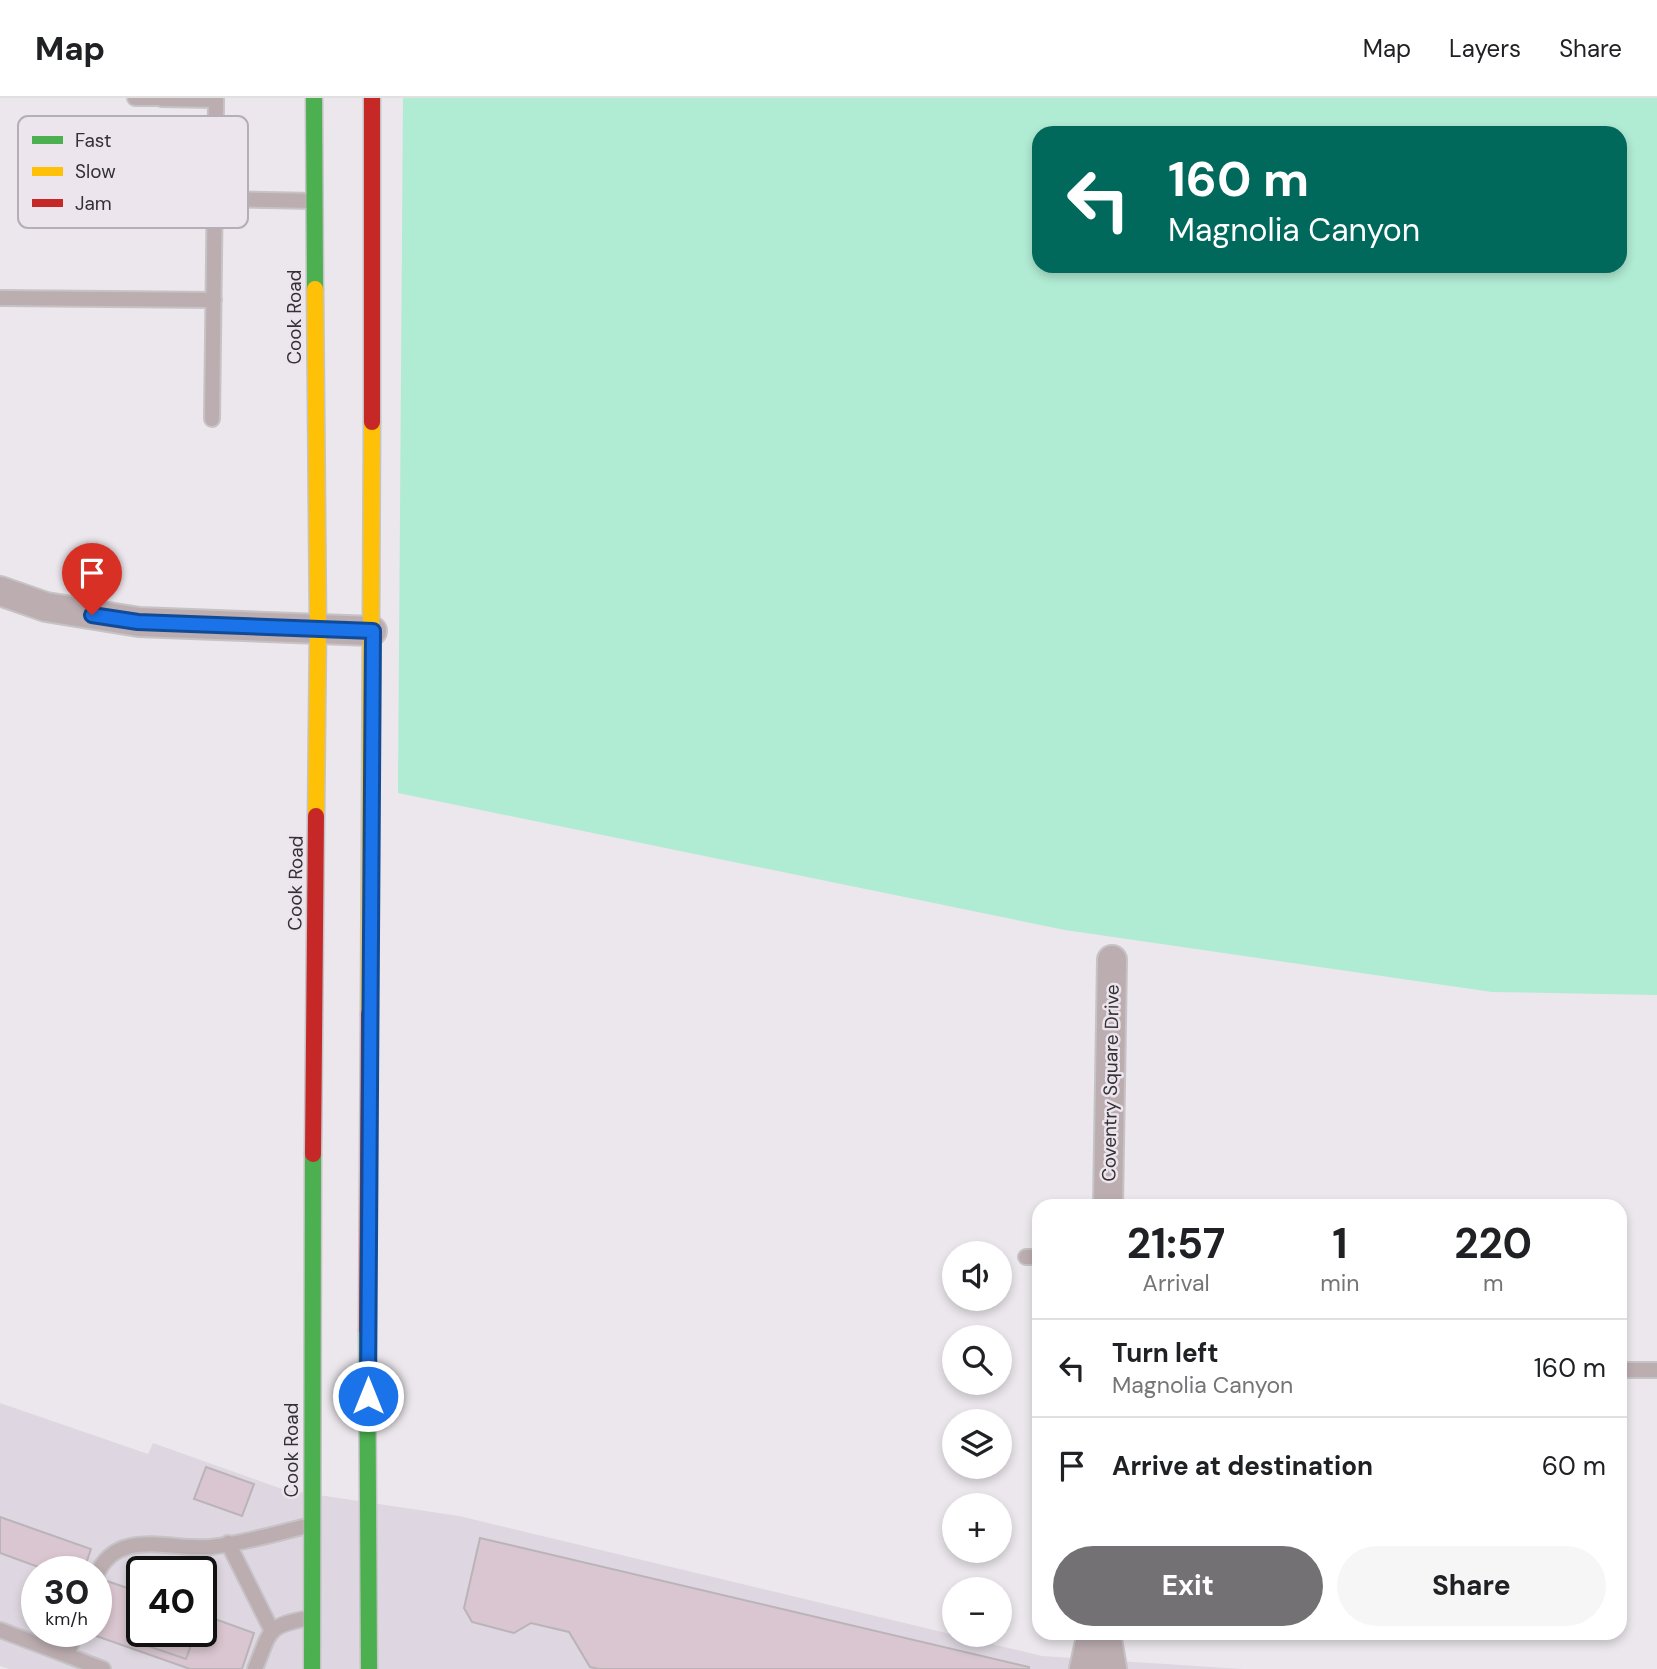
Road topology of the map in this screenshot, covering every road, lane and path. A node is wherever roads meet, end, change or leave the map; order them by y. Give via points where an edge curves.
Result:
1 (135, 98) edge
2 (161, 98) edge
3 (314, 98) edge
4 (372, 98) edge
5 (216, 116) edge
6 (248, 200) edge
7 (315, 201) junction
8 (214, 228) edge
9 (0, 298) edge
10 (214, 300) junction
11 (212, 419) dead end
12 (0, 591) edge
13 (318, 629) junction
14 (373, 631) junction
15 (1112, 960) dead end
16 (1108, 1199) edge
17 (1627, 1370) edge
18 (1657, 1370) edge
19 (312, 1525) junction
20 (228, 1543) junction
21 (109, 1556) edge
22 (312, 1617) junction
23 (0, 1630) edge
24 (272, 1631) junction
25 (1090, 1640) edge
26 (1107, 1640) edge
27 (70, 1647) edge
28 (67, 1655) junction
29 (103, 1669) edge
30 (256, 1669) edge
31 (312, 1669) edge
32 (369, 1669) edge
33 (1084, 1669) edge
34 (1112, 1669) edge

1 - 2 lane
2 - 5 lane via 216,100
3 - 7 street, Cook Road
4 - 14 street
6 - 7 lane
7 - 13 street, Cook Road
8 - 10 lane
9 - 10 lane
10 - 11 lane
12 - 13 street via 46,607 138,622
13 - 14 street
13 - 19 street, Cook Road
14 - 32 street via 367,1248
15 - 16 street, Coventry Square Drive
17 - 18 lane
19 - 20 lane
19 - 22 street, Cook Road
20 - 21 lane via 209,1547 154,1542
20 - 24 lane
22 - 24 lane via 282,1623
22 - 31 street, Cook Road
23 - 28 lane
24 - 30 lane
25 - 33 street
26 - 34 street
27 - 28 lane
28 - 29 lane

